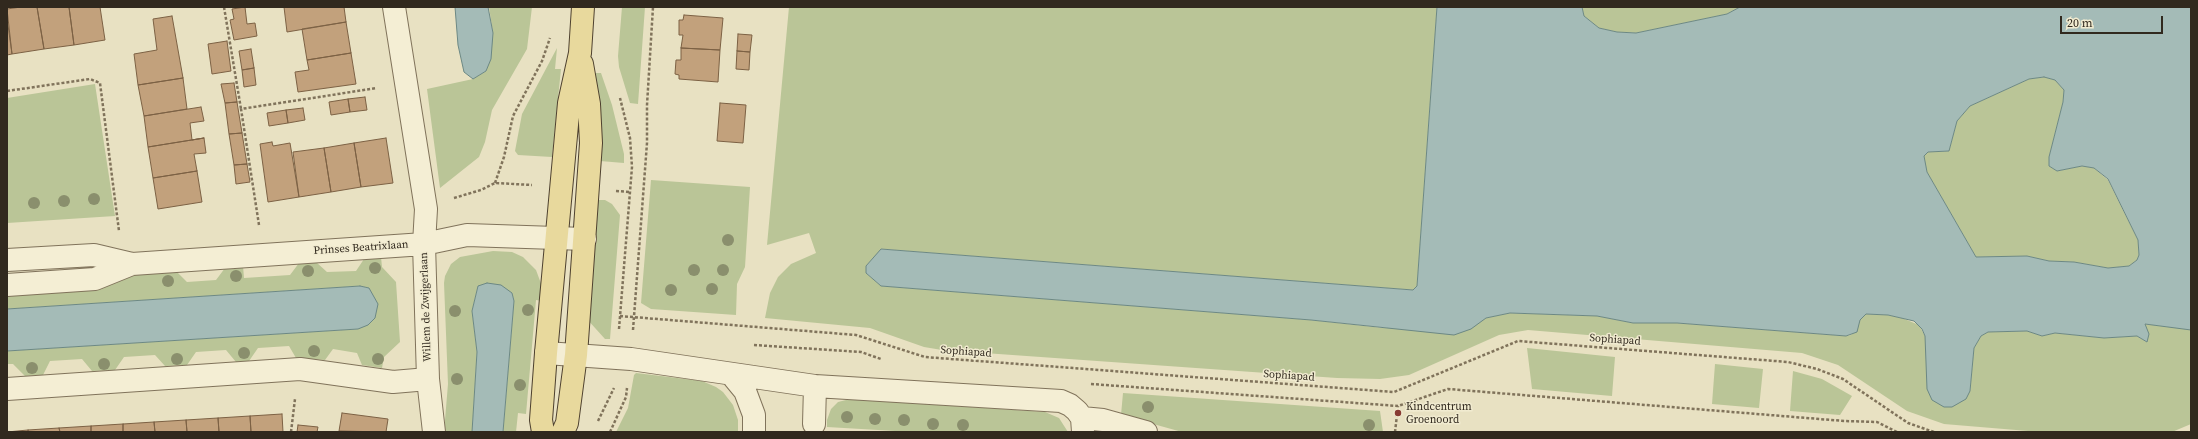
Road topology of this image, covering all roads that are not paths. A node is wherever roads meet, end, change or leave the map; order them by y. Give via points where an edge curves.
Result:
1 (394, 7) edge
2 (583, 7) edge
3 (580, 53) junction
4 (557, 237) junction
5 (585, 239) junction
6 (424, 244) junction
7 (7, 260) edge
8 (132, 264) junction
9 (7, 285) edge
10 (546, 354) junction
11 (576, 355) junction
12 (731, 374) junction
13 (428, 379) junction
14 (815, 386) junction
15 (7, 389) edge
16 (814, 424) dead end
17 (1082, 425) edge
18 (434, 432) edge
19 (543, 432) edge
20 (563, 432) edge
21 (754, 432) edge
22 (1146, 432) edge

1 - 6 street, Prinses Beatrixlaan via 426,209
2 - 3 main road
3 - 4 main road via 569,103
3 - 5 main road via 589,104 591,143
4 - 5 street
4 - 6 street, Willem de Zwijgerlaan via 467,235
4 - 10 main road
5 - 11 main road
6 - 8 street, Prinses Beatrixlaan
6 - 13 street, Willem de Zwijgerlaan
7 - 8 street, Prinses Beatrixlaan via 94,255
8 - 9 street, Prinses Beatrixlaan via 95,279
10 - 11 street
10 - 19 main road via 541,420
11 - 12 street
11 - 20 main road via 567,423
12 - 14 street
12 - 21 street via 745,391 754,415
13 - 15 street via 393,382 300,369
13 - 18 street, Willem de Zwijgerlaan
14 - 16 street
14 - 17 street via 1061,401 1070,405
17 - 22 street via 1103,420

